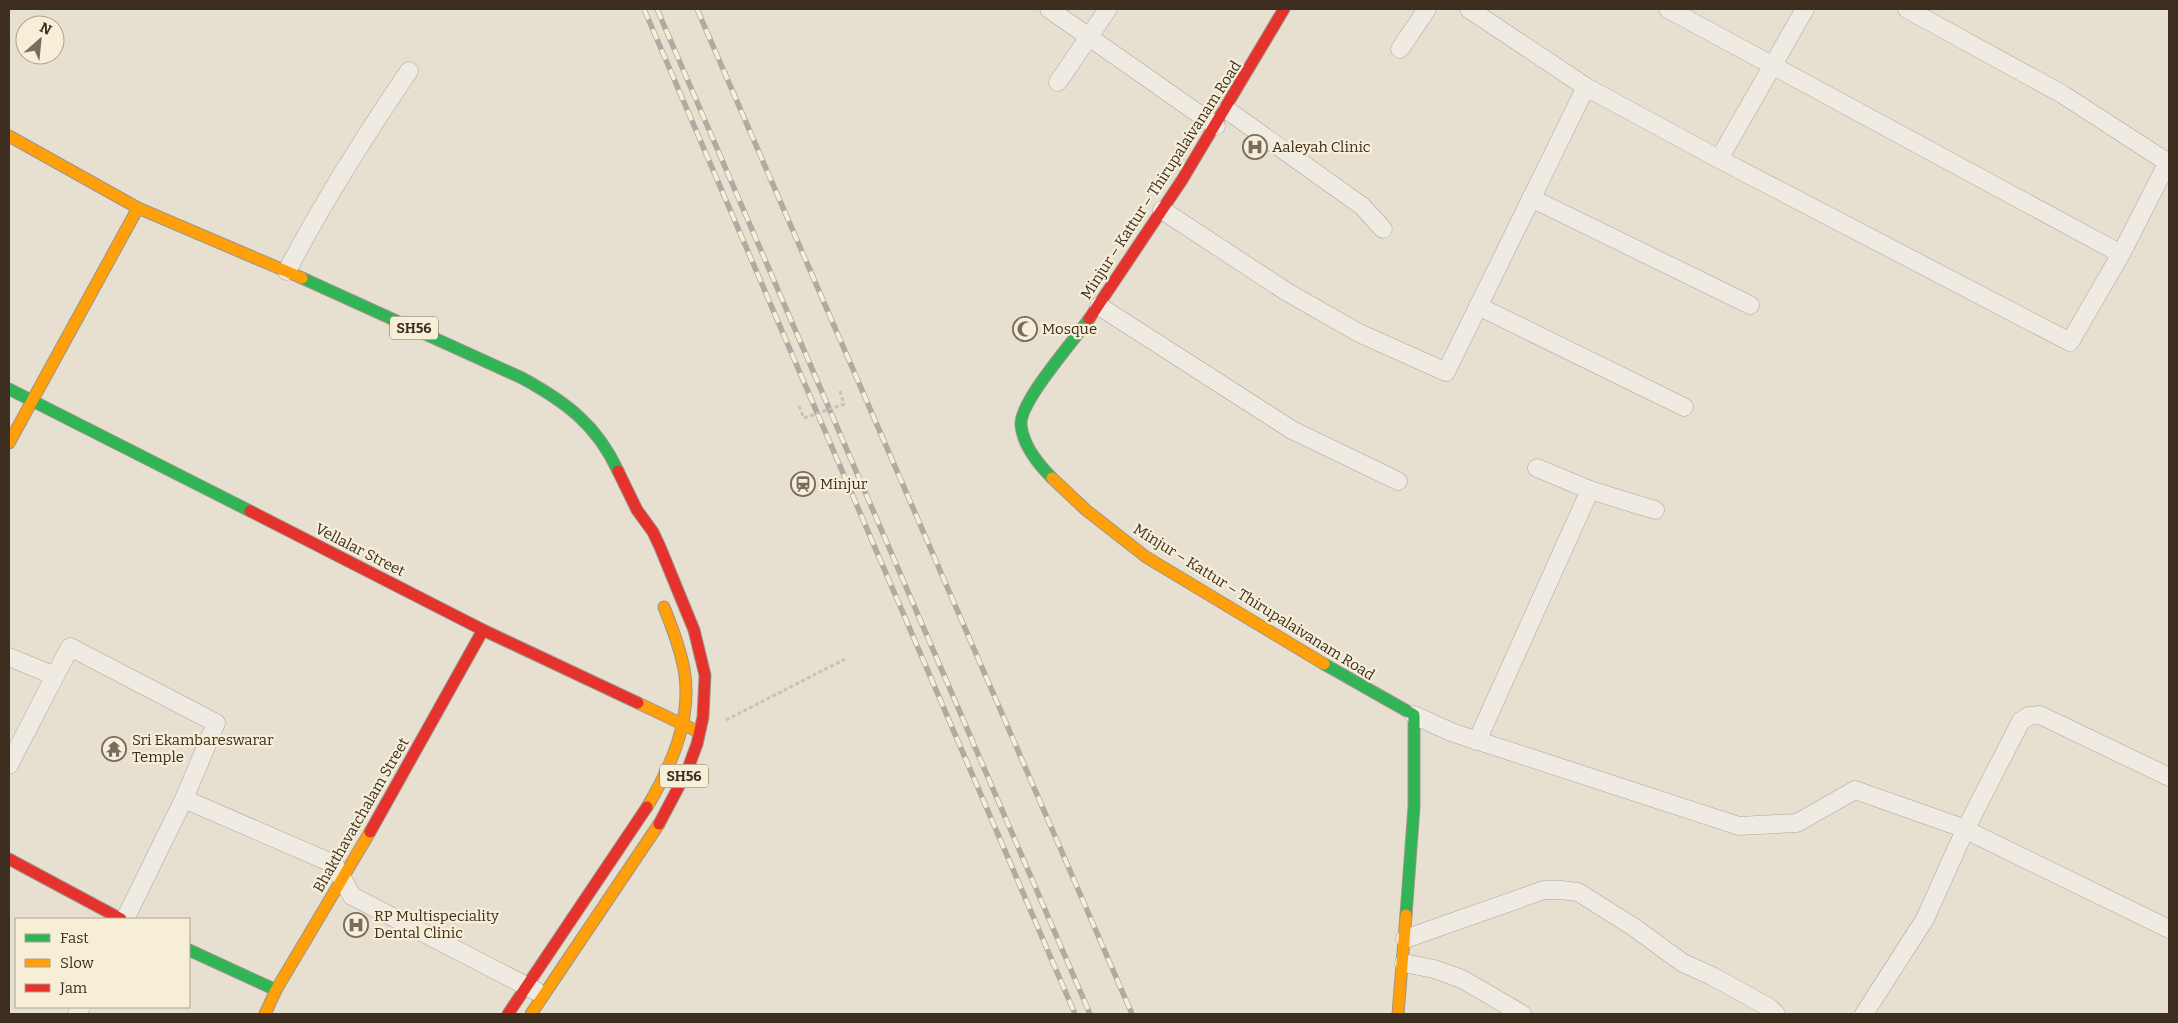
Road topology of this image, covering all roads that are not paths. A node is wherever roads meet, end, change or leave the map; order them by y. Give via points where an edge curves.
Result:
1 (1049, 9) edge
2 (1108, 9) edge
3 (1284, 9) edge
4 (1427, 9) edge
5 (1469, 9) edge
6 (1668, 9) edge
7 (1805, 9) edge
8 (1907, 9) edge
9 (1089, 37) junction
10 (1400, 50) dead end
11 (1773, 64) junction
12 (409, 71) dead end
13 (1058, 82) dead end
14 (1586, 87) junction
15 (1227, 110) junction
16 (1216, 126) junction
17 (9, 136) edge
18 (1719, 159) junction
19 (2168, 161) edge
20 (1531, 198) junction
21 (112, 207) dead end
22 (138, 208) junction
23 (1162, 210) junction
24 (1383, 229) dead end
25 (2121, 254) junction
26 (287, 271) junction
27 (1750, 305) dead end
28 (1099, 306) junction
29 (1478, 306) junction
30 (9, 389) edge
31 (32, 400) junction
32 (1684, 408) dead end
33 (9, 443) edge
34 (1537, 468) dead end
35 (1398, 481) dead end
36 (1590, 490) junction
37 (637, 510) junction
38 (1655, 510) dead end
39 (637, 528) dead end
40 (661, 599) dead end
41 (483, 630) junction
42 (9, 657) edge
43 (55, 676) junction
44 (1414, 715) junction
45 (683, 724) junction
46 (700, 732) junction
47 (1477, 740) junction
48 (9, 765) edge
49 (2169, 777) edge
50 (184, 799) junction
51 (1965, 830) junction
52 (9, 859) edge
53 (343, 879) junction
54 (119, 918) edge
55 (125, 918) edge
56 (2169, 929) edge
57 (1405, 939) junction
58 (190, 950) edge
59 (1404, 963) junction
60 (527, 986) junction
61 (276, 990) junction
62 (544, 995) junction
63 (265, 1014) edge
64 (508, 1014) edge
65 (531, 1014) edge
66 (1398, 1014) edge
67 (1522, 1014) edge
68 (1776, 1014) edge
69 (1864, 1014) edge

1 - 9 street
2 - 9 street
3 - 15 main road, Minjur – Kattur – Thirupalaivanam Road
4 - 10 street
5 - 14 street
6 - 11 street
7 - 11 street
8 - 19 street via 2062,94
9 - 13 street
9 - 16 street
11 - 18 street
11 - 25 street
12 - 26 street via 360,142
14 - 18 street
14 - 20 street
15 - 16 main road, Minjur – Kattur – Thirupalaivanam Road
15 - 24 street via 1362,206
16 - 23 main road, Minjur – Kattur – Thirupalaivanam Road
17 - 22 main road, SH56
18 - 25 street via 2070,342
19 - 25 street
20 - 27 street
20 - 29 street
21 - 22 main road, SH56
22 - 26 main road, SH56
22 - 31 main road
23 - 28 main road, Minjur – Kattur – Thirupalaivanam Road
23 - 29 street via 1287,292 1359,332 1446,372
26 - 37 main road, SH56 via 553,394 578,412 594,430 608,450
28 - 35 street via 1292,430
28 - 44 main road, Minjur – Kattur – Thirupalaivanam Road via 1027,404 1021,424 1026,447 1060,488 1137,550 1346,678
29 - 32 street
30 - 31 main road, Vellalar Street
31 - 33 main road
31 - 41 main road, Vellalar Street
34 - 36 street
36 - 38 street
36 - 47 street
37 - 39 main road, SH56
37 - 46 main road, SH56 via 654,532 704,667 706,688
40 - 45 main road, SH56 via 682,658 686,690
41 - 45 main road, Vellalar Street
41 - 53 main road, Bhakthavatchalam Street
42 - 43 street
43 - 48 street
43 - 50 street via 70,647 216,723
44 - 47 street
44 - 57 main road via 1414,807
45 - 46 main road, Vellalar Street
45 - 60 main road, SH56 via 662,778 638,820
46 - 62 main road, SH56 via 681,784
47 - 51 street via 1739,826 1797,823 1854,790
49 - 51 street via 2040,715 2029,716 2021,721
50 - 53 street via 334,864
50 - 55 street
51 - 56 street
51 - 69 street via 1925,919
52 - 54 main road
53 - 60 street via 352,896
53 - 61 main road, Bhakthavatchalam Street
57 - 59 main road
57 - 68 street via 1544,890 1578,892 1624,920 1683,963 1712,976
58 - 61 main road
59 - 66 main road
59 - 67 street via 1434,968 1462,979
60 - 62 street
60 - 64 main road, SH56
61 - 63 main road, Bhakthavatchalam Street
62 - 65 main road, SH56

